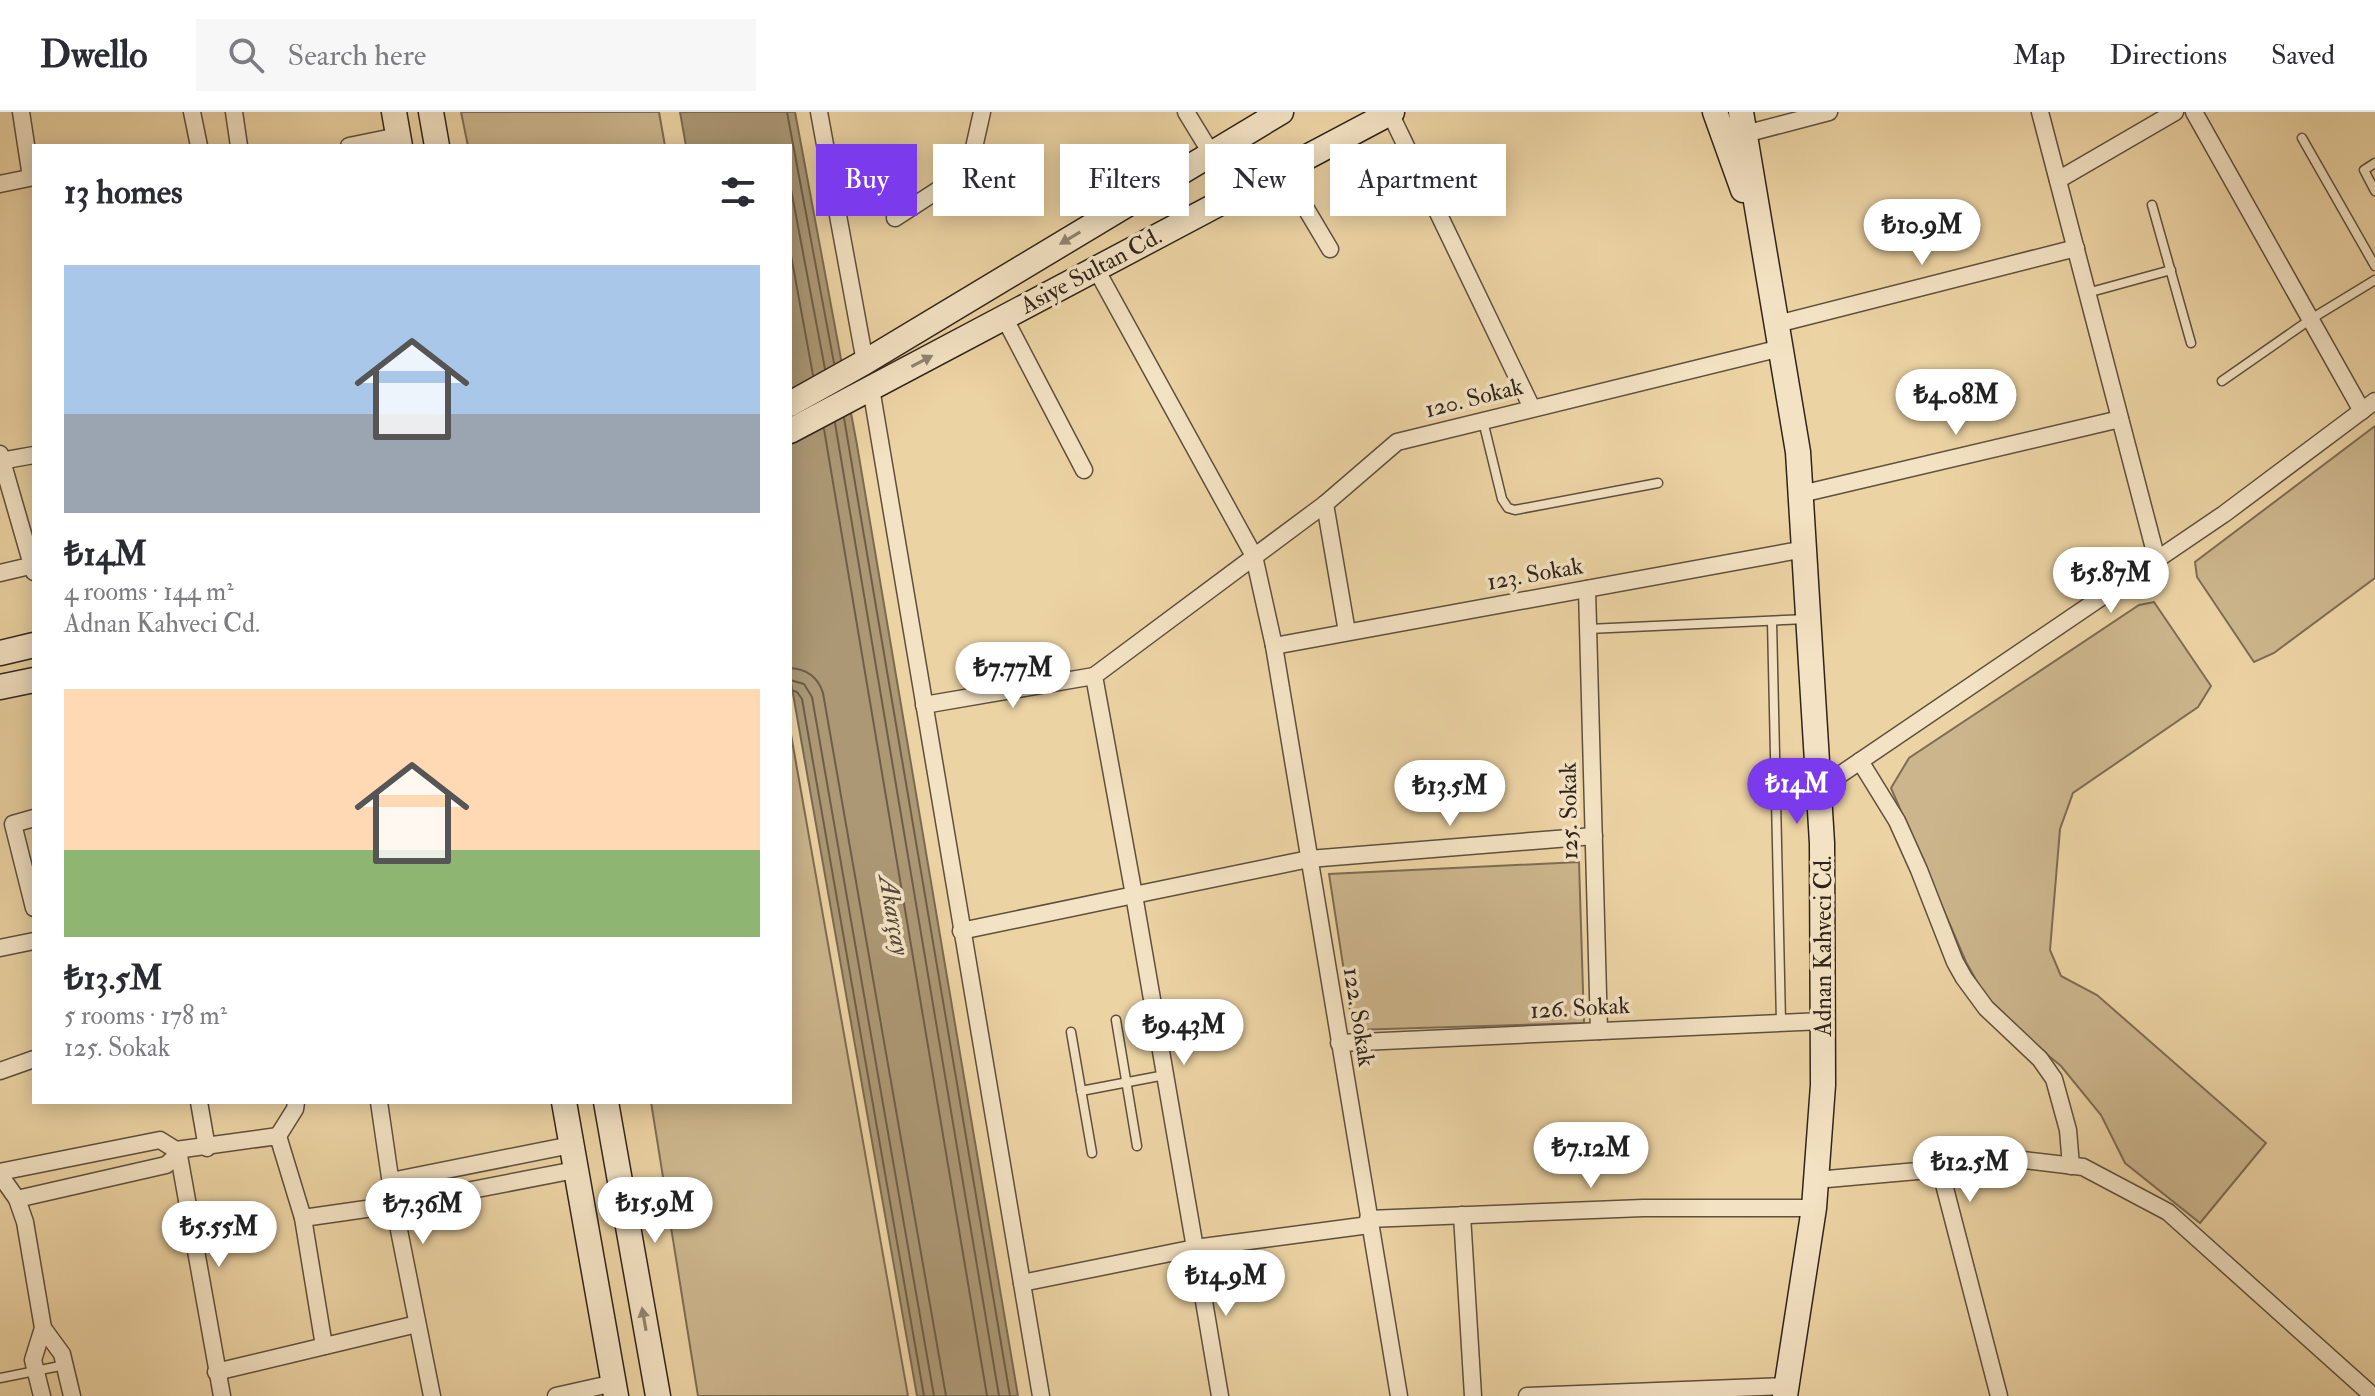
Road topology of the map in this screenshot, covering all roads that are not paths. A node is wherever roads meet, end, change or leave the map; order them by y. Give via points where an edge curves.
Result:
1 (21, 112) edge
2 (192, 112) edge
3 (234, 112) edge
4 (431, 112) edge
5 (819, 112) edge
6 (982, 112) edge
7 (1186, 112) edge
8 (1281, 112) edge
9 (1715, 112) edge
10 (1829, 112) edge
11 (2040, 112) edge
12 (2175, 112) edge
13 (2194, 112) edge
14 (1391, 113) edge
15 (1743, 123) edge
16 (397, 131) edge
17 (2302, 138) dead end
18 (199, 144) edge
19 (239, 144) edge
20 (355, 144) edge
21 (437, 144) edge
22 (1206, 144) edge
23 (1226, 144) edge
24 (1314, 154) edge
25 (1205, 157) edge
26 (2375, 163) edge
27 (32, 177) edge
28 (2058, 180) junction
29 (0, 184) edge
30 (2375, 191) edge
31 (2152, 205) dead end
32 (1205, 211) edge
33 (1310, 216) edge
34 (895, 218) dead end
35 (2076, 248) junction
36 (1330, 249) dead end
37 (1766, 256) junction
38 (2375, 266) edge
39 (1096, 269) junction
40 (2171, 270) junction
41 (2375, 280) edge
42 (2087, 293) junction
43 (1004, 317) junction
44 (2311, 319) junction
45 (1779, 336) junction
46 (2191, 343) dead end
47 (857, 367) junction
48 (2222, 381) dead end
49 (862, 393) junction
50 (792, 403) edge
51 (2369, 406) edge
52 (1532, 408) junction
53 (2120, 419) junction
54 (1482, 420) junction
55 (792, 430) edge
56 (32, 455) edge
57 (1, 459) edge
58 (1084, 470) dead end
59 (1658, 483) dead end
60 (1801, 494) junction
61 (1325, 504) junction
62 (1805, 549) junction
63 (1254, 556) junction
64 (2157, 560) junction
65 (32, 564) edge
66 (32, 567) edge
67 (0, 573) edge
68 (1587, 589) junction
69 (1809, 619) junction
70 (1772, 621) junction
71 (1588, 629) junction
72 (1347, 632) junction
73 (32, 645) edge
74 (1274, 646) junction
75 (0, 653) edge
76 (1094, 676) junction
77 (32, 680) edge
78 (0, 687) edge
79 (924, 705) junction
80 (1860, 761) junction
81 (1819, 789) junction
82 (32, 819) edge
83 (6, 826) edge
84 (1594, 836) junction
85 (1309, 859) junction
86 (1134, 895) junction
87 (32, 902) edge
88 (961, 931) junction
89 (32, 941) edge
90 (0, 948) edge
91 (1116, 1020) dead end
92 (1823, 1021) junction
93 (1781, 1023) junction
94 (1599, 1031) junction
95 (1071, 1032) dead end
96 (1339, 1043) junction
97 (32, 1060) edge
98 (0, 1071) edge
99 (1165, 1075) junction
100 (1126, 1082) junction
101 (1081, 1091) junction
102 (199, 1104) edge
103 (296, 1104) edge
104 (379, 1104) edge
105 (564, 1104) edge
106 (606, 1104) edge
107 (278, 1136) junction
108 (571, 1145) junction
109 (1137, 1146) dead end
110 (207, 1148) junction
111 (177, 1150) junction
112 (1092, 1153) dead end
113 (2071, 1166) junction
114 (1940, 1169) junction
115 (575, 1170) junction
116 (0, 1173) edge
117 (1816, 1180) junction
118 (391, 1181) junction
119 (17, 1199) junction
120 (394, 1205) junction
121 (1814, 1208) junction
122 (1462, 1215) junction
123 (303, 1218) junction
124 (1368, 1222) junction
125 (1195, 1248) junction
126 (1022, 1283) junction
127 (417, 1324) junction
128 (43, 1328) junction
129 (324, 1346) junction
130 (65, 1365) junction
131 (36, 1371) junction
132 (216, 1372) junction
133 (0, 1378) edge
134 (615, 1390) edge
135 (1785, 1391) edge
136 (42, 1396) edge
137 (72, 1396) edge
138 (222, 1396) edge
139 (432, 1396) edge
140 (556, 1396) edge
141 (658, 1396) edge
142 (1041, 1396) edge
143 (1220, 1396) edge
144 (1399, 1396) edge
145 (1473, 1396) edge
146 (1527, 1396) edge
147 (1999, 1396) edge
148 (2373, 1396) edge

1 - 27 street
2 - 18 street
3 - 19 street
4 - 21 main road
5 - 47 street
6 - 34 street via 969,170
7 - 22 street
8 - 23 main road, Asiye Sultan Cd.
9 - 37 main road, Adnan Kahveci Cd.
10 - 15 street
11 - 28 street
12 - 28 street
13 - 44 street
14 - 24 main road, Asiye Sultan Cd.
14 - 52 street
15 - 37 main road, Adnan Kahveci Cd.
16 - 20 street
17 - 38 lane
25 -> 47 main road, Asiye Sultan Cd.
26 - 30 lane via 2364,170
27 - 29 street
28 - 35 street
31 - 40 lane
32 - 39 main road, Asiye Sultan Cd.
33 - 36 street
35 - 42 street
35 - 45 street, 120. Sokak
37 - 45 main road, Adnan Kahveci Cd.
39 - 43 main road, Asiye Sultan Cd.
39 - 63 street, 122. Sokak
40 - 42 lane
40 - 46 lane
41 - 44 lane
42 - 53 street
49 -> 43 main road, Asiye Sultan Cd.
43 - 58 street
44 - 48 lane
44 - 51 street
45 - 52 street, 120. Sokak
45 - 60 main road, Adnan Kahveci Cd.
47 - 50 main road, Asiye Sultan Cd.
49 - 55 main road, Asiye Sultan Cd.
49 - 79 street
51 - 64 street
52 - 54 street, 120. Sokak
53 - 60 street
53 - 64 street
54 - 59 lane via 1508,508
54 - 61 street, 120. Sokak via 1397,442
56 - 57 street
57 - 65 street
60 - 62 main road, Adnan Kahveci Cd.
61 - 63 street, 120. Sokak
61 - 72 street
62 - 68 street, 123. Sokak
62 - 69 main road, Adnan Kahveci Cd.
63 - 74 street, 122. Sokak
63 - 76 street, 120. Sokak
64 - 80 street
66 - 67 street
68 - 71 street, 125. Sokak
68 - 72 street, 123. Sokak
69 - 70 lane
69 - 81 main road, Adnan Kahveci Cd.
70 - 71 lane
70 - 93 lane
71 - 84 street, 125. Sokak
72 - 74 street, 123. Sokak
73 - 75 main road
74 - 85 street, 122. Sokak
76 - 79 street
76 - 86 street
77 - 78 main road
79 - 88 street
80 - 81 street
80 - 113 street via 1897,821 1964,978 2054,1079
81 - 92 main road, Adnan Kahveci Cd.
82 - 83 street
83 - 87 street
84 - 85 street
84 - 94 street, 125. Sokak
85 - 86 street
85 - 96 street, 122. Sokak
86 - 88 street
86 - 99 street
88 - 126 street
89 - 90 street
91 - 100 lane
92 - 93 street, 126. Sokak
92 - 117 main road, Adnan Kahveci Cd.
93 - 94 street, 126. Sokak
94 - 96 street, 126. Sokak
95 - 101 lane
96 - 124 street, 122. Sokak
97 - 98 street
99 - 100 lane
99 - 125 street
100 - 101 lane
100 - 109 lane
101 - 112 lane
102 - 110 street
103 - 107 street
104 - 118 street
105 - 108 main road
141 -> 106 main road
107 - 110 street
107 - 123 street
108 - 115 main road
108 - 118 street
110 - 111 street
111 - 116 street via 160,1140
111 - 119 street via 166,1165
111 - 132 street
113 - 114 street via 1998,1157
113 - 148 street via 2083,1167 2168,1212
114 - 117 street
114 - 147 street
115 - 120 street
115 - 134 main road
116 - 119 street
117 - 121 main road, Adnan Kahveci Cd.
118 - 120 street
119 - 128 street
120 - 123 street
120 - 127 street
121 - 122 street
121 - 135 main road, Adnan Kahveci Cd.
122 - 124 street
122 - 145 street
123 - 129 street
124 - 125 street
124 - 144 street, 122. Sokak
125 - 126 street
125 - 143 street
126 - 142 street
127 - 129 street
127 - 139 street
128 - 130 street
128 - 131 street via 33,1360
129 - 132 street
130 - 131 lane
130 - 137 street
131 - 133 lane
131 - 136 street
132 - 138 street
134 - 140 street
135 - 146 street

